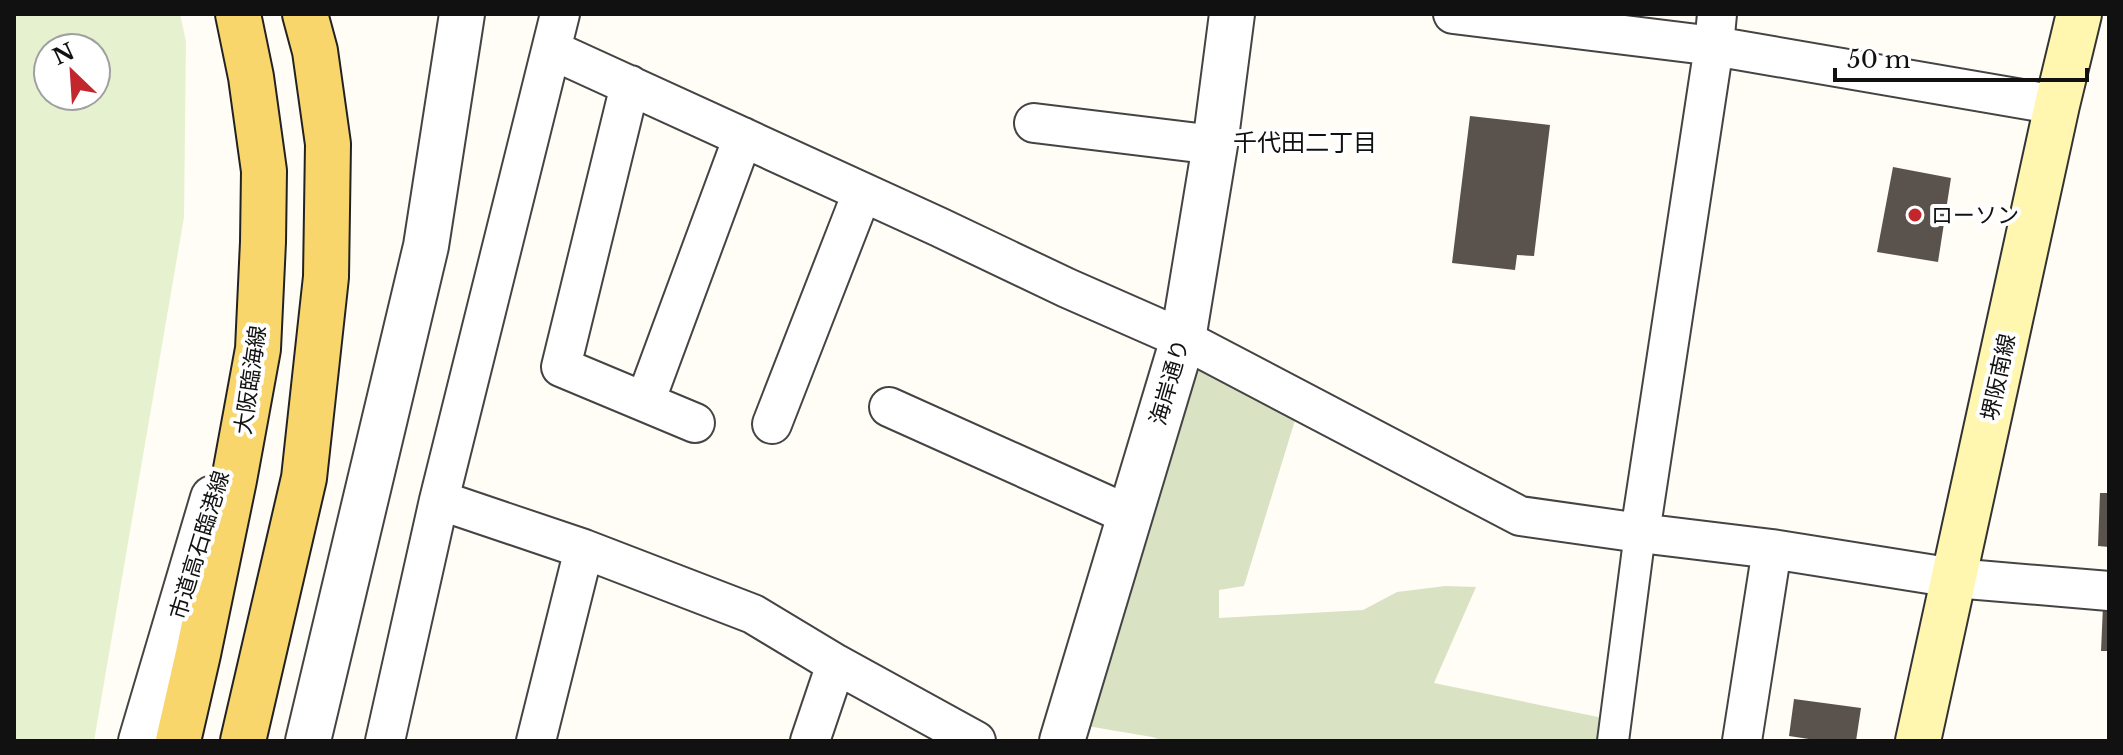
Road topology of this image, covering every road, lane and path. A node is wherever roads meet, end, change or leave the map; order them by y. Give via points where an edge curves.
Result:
1 (238, 14) edge
2 (305, 14) edge
3 (462, 14) edge
4 (1232, 14) edge
5 (1453, 14) edge
6 (2079, 14) edge
7 (1716, 30) edge
8 (556, 32) edge
9 (630, 85) junction
10 (2057, 105) junction
11 (1034, 123) dead end
12 (743, 137) junction
13 (1215, 145) junction
14 (862, 193) junction
15 (1183, 339) junction
16 (258, 349) junction
17 (645, 402) junction
18 (889, 407) dead end
19 (695, 423) dead end
20 (772, 424) dead end
21 (439, 500) junction
22 (1118, 510) dead end
23 (1640, 533) junction
24 (584, 549) junction
25 (1772, 549) junction
26 (1954, 578) junction
27 (2109, 591) edge
28 (836, 664) junction
29 (141, 741) edge
30 (178, 741) edge
31 (243, 741) edge
32 (308, 741) edge
33 (385, 741) edge
34 (536, 741) edge
35 (810, 741) edge
36 (976, 741) edge
37 (1062, 741) edge
38 (1613, 741) edge
39 (1742, 741) edge
40 (1918, 741) edge

1 - 16 main road, 大阪臨海線 via 264,171
2 - 31 main road via 328,144 326,277 304,478
3 - 32 street via 426,246
4 - 13 street, 海岸通り
5 - 7 street
6 - 10 main road, 堺阪南線
7 - 10 street
7 - 23 street
8 - 9 street
8 - 21 street
9 - 12 street
9 - 17 street via 561,367
10 - 26 main road, 堺阪南線
11 - 13 street
12 - 14 street
12 - 17 street
13 - 15 street, 海岸通り
14 - 15 street
14 - 20 street
15 - 23 street via 1520,516
15 - 37 street, 海岸通り
16 - 29 street, 市道高石臨港線
16 - 30 main road, 大阪臨海線
17 - 19 street
18 - 22 street
21 - 24 street
21 - 33 street
23 - 25 street
23 - 38 street
24 - 28 street via 753,614
24 - 34 street
25 - 26 street
25 - 39 street
26 - 27 street
26 - 40 main road, 堺阪南線
28 - 35 street
28 - 36 street

